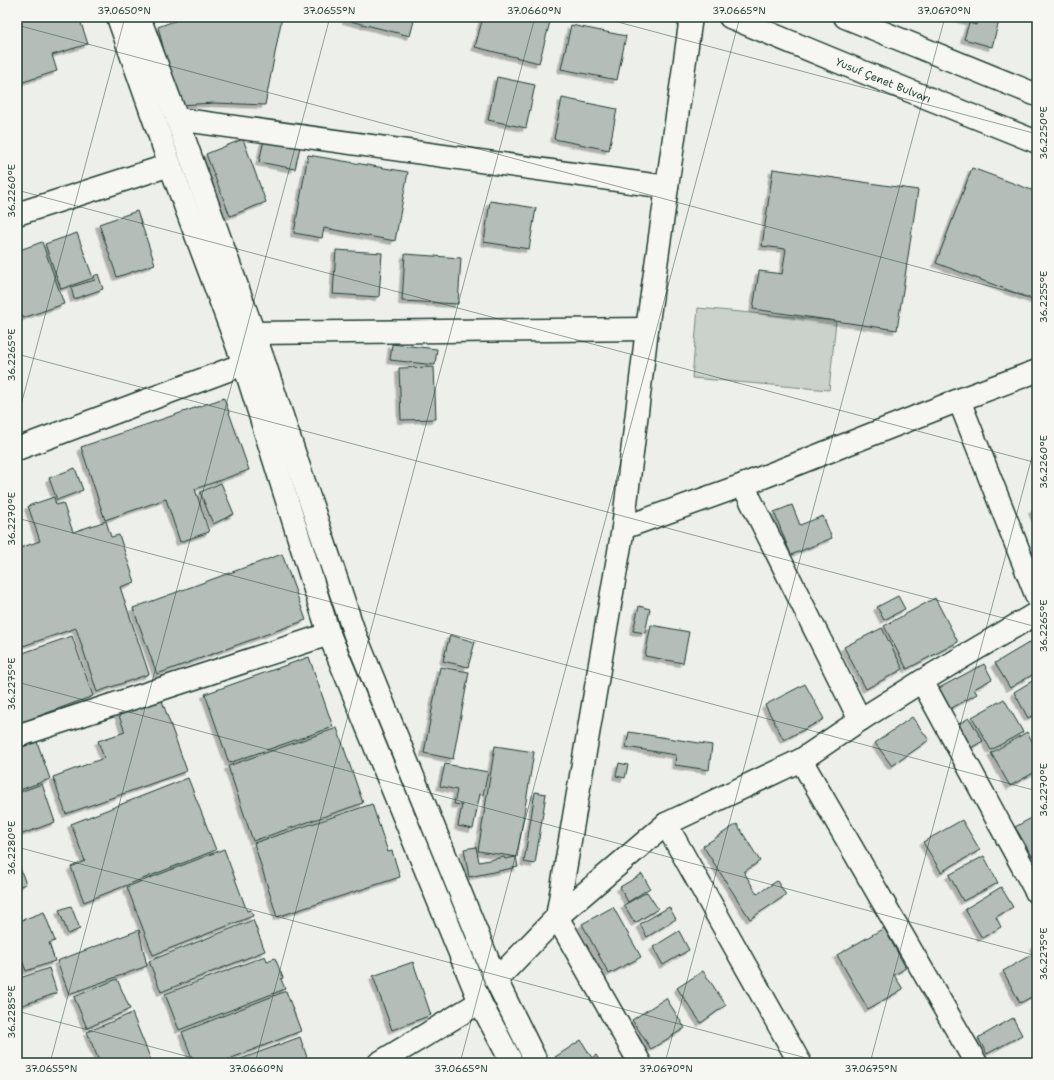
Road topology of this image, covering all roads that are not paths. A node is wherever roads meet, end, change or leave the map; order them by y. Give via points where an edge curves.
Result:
1 (118, 17) edge
2 (139, 17) edge
3 (691, 17) edge
4 (730, 17) edge
5 (845, 17) edge
6 (1037, 95) edge
7 (177, 119) junction
8 (1037, 142) edge
9 (170, 165) junction
10 (667, 187) junction
11 (17, 214) edge
12 (647, 329) junction
13 (253, 333) junction
14 (244, 364) junction
15 (1037, 371) edge
16 (959, 400) junction
17 (17, 449) edge
18 (743, 485) junction
19 (623, 528) junction
20 (1037, 597) edge
21 (1037, 613) edge
22 (329, 634) junction
23 (922, 681) junction
24 (860, 720) junction
25 (17, 736) edge
26 (801, 760) junction
27 (666, 824) junction
28 (1037, 892) edge
29 (557, 917) junction
30 (496, 980) junction
31 (480, 1002) junction
32 (379, 1063) edge
33 (512, 1063) edge
34 (537, 1063) edge
35 (640, 1063) edge
36 (800, 1063) edge
37 (976, 1063) edge

1 - 9 main road
2 - 7 main road
3 - 10 main road
4 - 8 main road, Yusuf Çenet Bulvarı
5 - 6 main road
7 - 10 main road
7 - 13 main road
9 - 11 main road
9 - 14 main road
10 - 12 main road
12 - 13 main road
12 - 19 main road
13 - 30 main road via 354,632
14 - 17 main road
14 - 22 main road
15 - 16 main road
16 - 18 main road
16 - 20 main road
18 - 19 main road
18 - 24 main road
19 - 29 main road
21 - 23 main road
22 - 25 main road
22 - 31 main road
23 - 24 main road
23 - 28 main road
24 - 26 main road
26 - 27 main road
26 - 37 main road
27 - 29 main road
27 - 36 main road
29 - 30 main road
29 - 35 main road
30 - 34 main road
31 - 32 main road
31 - 33 main road

